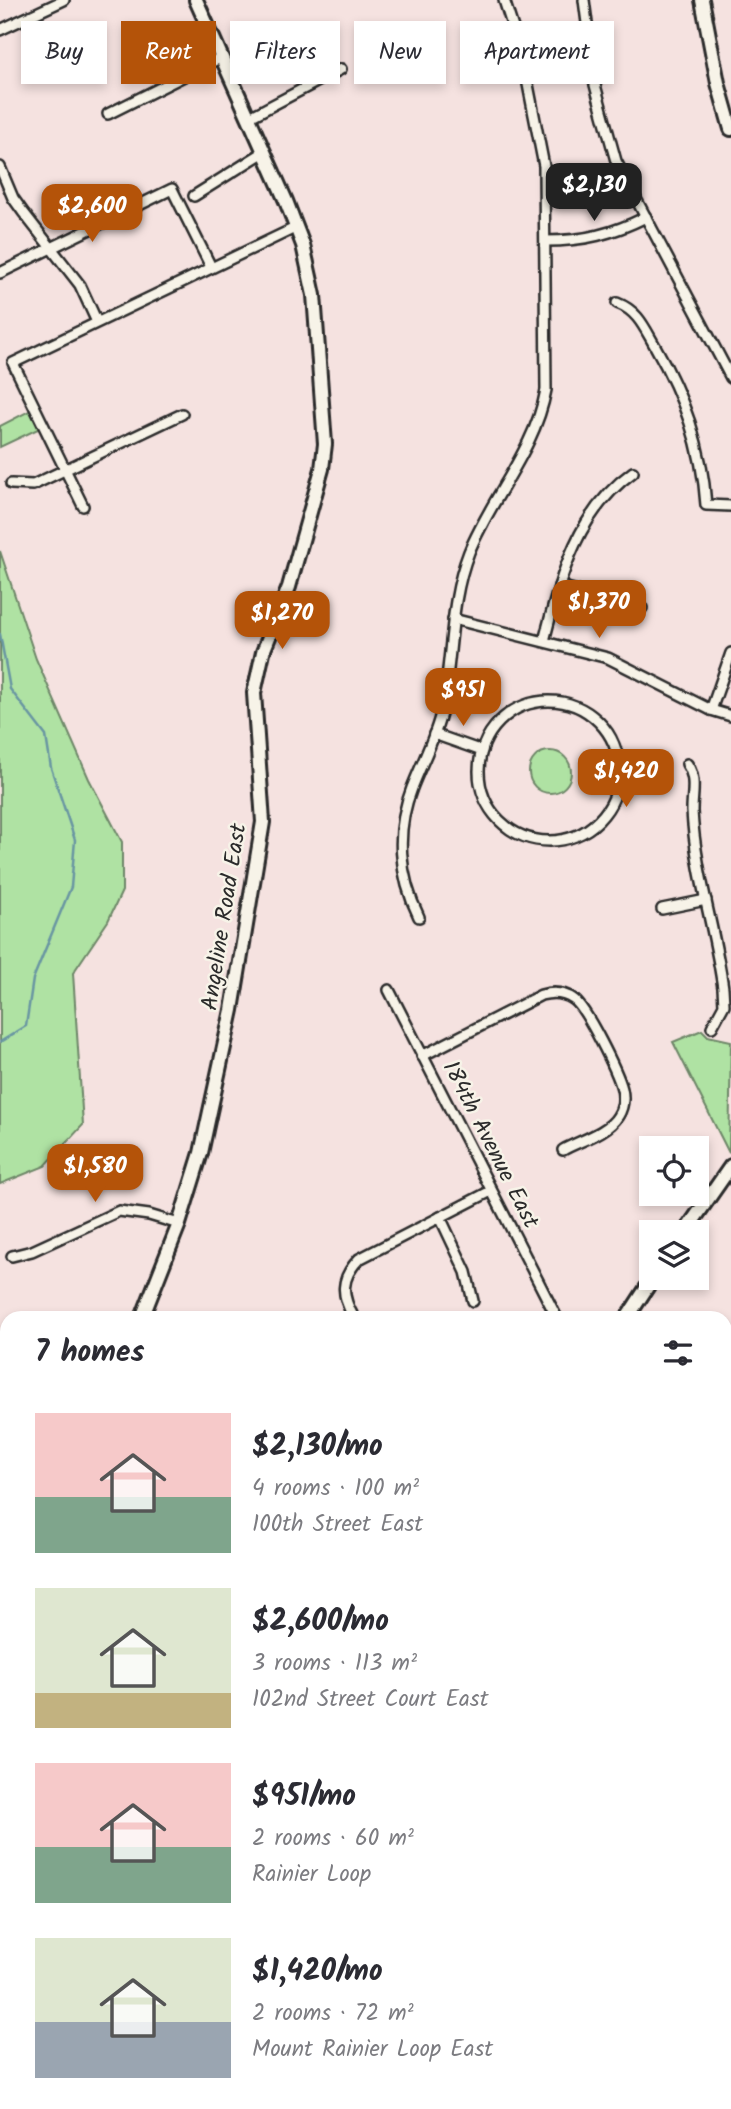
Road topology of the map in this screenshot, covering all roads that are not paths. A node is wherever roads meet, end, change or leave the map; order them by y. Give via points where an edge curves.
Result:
1 (64, 0) edge
2 (196, 0) edge
3 (504, 0) edge
4 (584, 0) edge
5 (702, 0) edge
6 (0, 30) edge
7 (222, 57) junction
8 (341, 68) dead end
9 (108, 114) dead end
10 (248, 118) junction
11 (731, 129) edge
12 (264, 152) junction
13 (0, 167) edge
14 (194, 196) dead end
15 (646, 217) junction
16 (298, 227) junction
17 (546, 241) junction
18 (50, 247) junction
19 (211, 267) junction
20 (0, 273) edge
21 (617, 303) dead end
22 (97, 322) junction
23 (731, 378) edge
24 (181, 414) dead end
25 (65, 470) junction
26 (633, 472) dead end
27 (11, 484) dead end
28 (83, 506) dead end
29 (731, 506) edge
30 (559, 586) junction
31 (642, 608) dead end
32 (453, 619) junction
33 (544, 641) junction
34 (731, 653) edge
35 (711, 710) junction
36 (731, 716) edge
37 (434, 734) junction
38 (482, 751) junction
39 (687, 764) dead end
40 (706, 900) junction
41 (662, 909) dead end
42 (419, 917) dead end
43 (731, 965) edge
44 (720, 967) junction
45 (389, 990) dead end
46 (712, 1027) dead end
47 (422, 1056) junction
48 (563, 1150) dead end
49 (731, 1166) edge
50 (491, 1191) junction
51 (440, 1217) junction
52 (693, 1220) edge
53 (179, 1224) junction
54 (12, 1256) dead end
55 (645, 1290) edge
56 (473, 1301) dead end
57 (145, 1311) edge
58 (351, 1311) edge
59 (553, 1311) edge
60 (631, 1311) edge

1 - 6 street
2 - 7 street, Angeline Road East
3 - 17 street via 523,59 541,149
4 - 15 street via 595,85 610,144
5 - 11 street
7 - 9 street
7 - 10 street, Angeline Road East
8 - 10 street
10 - 12 street, Angeline Road East
12 - 14 street
12 - 16 street, Angeline Road East
13 - 18 street via 13,198
15 - 17 street via 591,239
15 - 23 street
16 - 19 street
16 - 53 street, Angeline Road East via 314,295 325,455 289,587 257,676 254,712 263,822 257,871 201,1153
17 - 32 street via 548,372 543,406 531,438 470,550
18 - 19 street via 172,189
18 - 20 street
18 - 22 street via 80,285
19 - 22 street
21 - 29 street via 637,314 680,393 701,458 706,506
22 - 25 street via 13,363
24 - 25 street
25 - 27 street via 33,485
25 - 28 street
26 - 30 street via 612,487 587,522 568,556
30 - 31 street
30 - 33 street
32 - 33 street
32 - 37 street via 445,692
33 - 35 street via 623,664
34 - 35 street
35 - 36 street
37 - 38 street
37 - 42 street via 406,804 401,839 404,876
38 - 38 street via 479,772 486,803 505,826 526,837 559,841 581,834 604,815 617,789 620,766 611,738 597,719 574,705 546,701 516,709 491,731
39 - 40 street via 694,776 693,826
40 - 41 street
40 - 44 street
43 - 44 street
44 - 46 street via 723,1004
45 - 47 street, 184th Avenue East
47 - 48 street via 541,995 562,994 573,999 584,1009 620,1081 623,1101 608,1126
47 - 50 street, 184th Avenue East
49 - 52 street
50 - 51 street
50 - 59 street, 184th Avenue East
51 - 56 street via 466,1272
51 - 58 street via 368,1254 350,1269 344,1294
53 - 54 street via 118,1211
53 - 57 street, Angeline Road East
55 - 60 street

